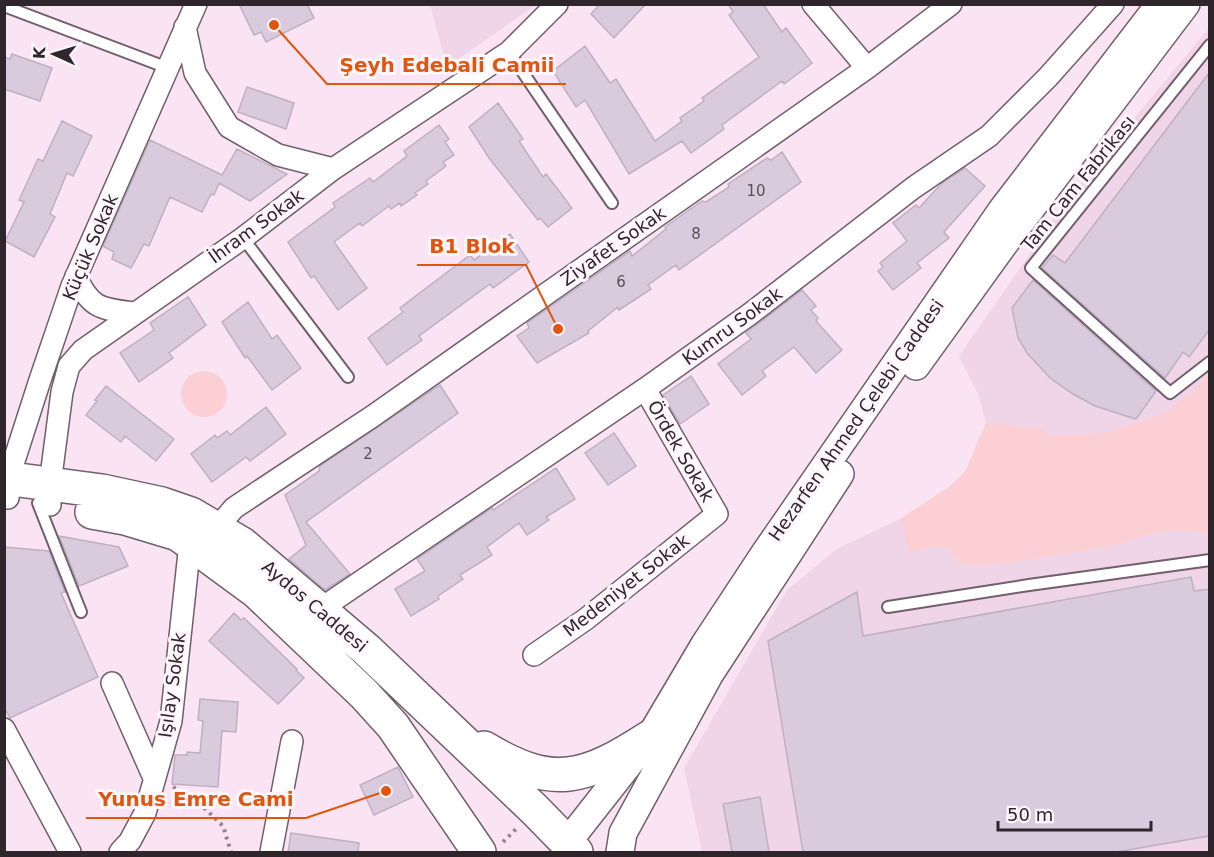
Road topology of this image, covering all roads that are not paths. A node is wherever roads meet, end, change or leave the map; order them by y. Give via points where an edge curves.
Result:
1 (196, 4) edge
2 (557, 4) edge
3 (813, 4) edge
4 (951, 4) edge
5 (1113, 4) edge
6 (1160, 4) edge
7 (1186, 4) edge
8 (4, 6) edge
9 (185, 27) junction
10 (1209, 45) edge
11 (509, 52) junction
12 (168, 68) junction
13 (867, 68) junction
14 (333, 169) junction
15 (612, 203) dead end
16 (243, 238) junction
17 (76, 276) junction
18 (134, 313) junction
19 (1209, 362) edge
20 (348, 377) dead end
21 (645, 389) junction
22 (24, 492) edge
23 (717, 514) joint
24 (203, 536) junction
25 (1209, 560) edge
26 (888, 607) dead end
27 (319, 610) junction
28 (81, 612) dead end
29 (534, 655) dead end
30 (112, 683) dead end
31 (439, 721) junction
32 (4, 729) edge
33 (650, 737) junction
34 (292, 741) dead end
35 (154, 778) junction
36 (560, 850) edge
37 (70, 852) edge
38 (120, 852) edge
39 (271, 852) edge
40 (479, 852) edge
41 (620, 852) edge

1 - 9 street, Küçük Sokak
2 - 11 street, İhram Sokak
3 - 13 street
4 - 13 street, Ziyafet Sokak
5 - 21 street, Kumru Sokak via 989,136 913,188
6 - 33 street, Hezarfen Ahmed Çelebi Caddesi via 1002,210 860,413 705,644
7 - 41 street, Hezarfen Ahmed Çelebi Caddesi via 1004,244 853,456 709,675 623,833
8 - 12 lane
9 - 12 street, Küçük Sokak
9 - 14 street via 195,73 229,127 278,154
10 - 19 lane, Tam Cam Fabrikası via 1031,268 1170,393
11 - 14 street, İhram Sokak
11 - 15 lane
12 - 17 street, Küçük Sokak
13 - 24 street, Ziyafet Sokak via 374,416 234,508
14 - 16 street, İhram Sokak
16 - 18 street, İhram Sokak
16 - 20 lane
17 - 18 street via 88,300 101,308
17 - 22 street, Küçük Sokak via 40,380
18 - 22 street, İhram Sokak via 83,350 69,366
21 - 23 street, Ördek Sokak
21 - 27 street, Kumru Sokak
22 - 24 main road, Aydos Caddesi via 178,534
22 - 28 lane
23 - 29 street, Medeniyet Sokak via 586,619
24 - 27 main road, Aydos Caddesi via 242,544
24 - 35 street, Işılay Sokak via 171,721
24 - 40 main road, Aydos Caddesi via 393,726
25 - 26 lane
27 - 31 main road, Aydos Caddesi via 367,650
30 - 35 street
31 - 33 main road via 527,770 567,776 614,760
31 - 36 main road, Aydos Caddesi via 535,810
32 - 37 street
33 - 36 street, Hezarfen Ahmed Çelebi Caddesi
34 - 39 street
35 - 38 street, Işılay Sokak via 145,813

